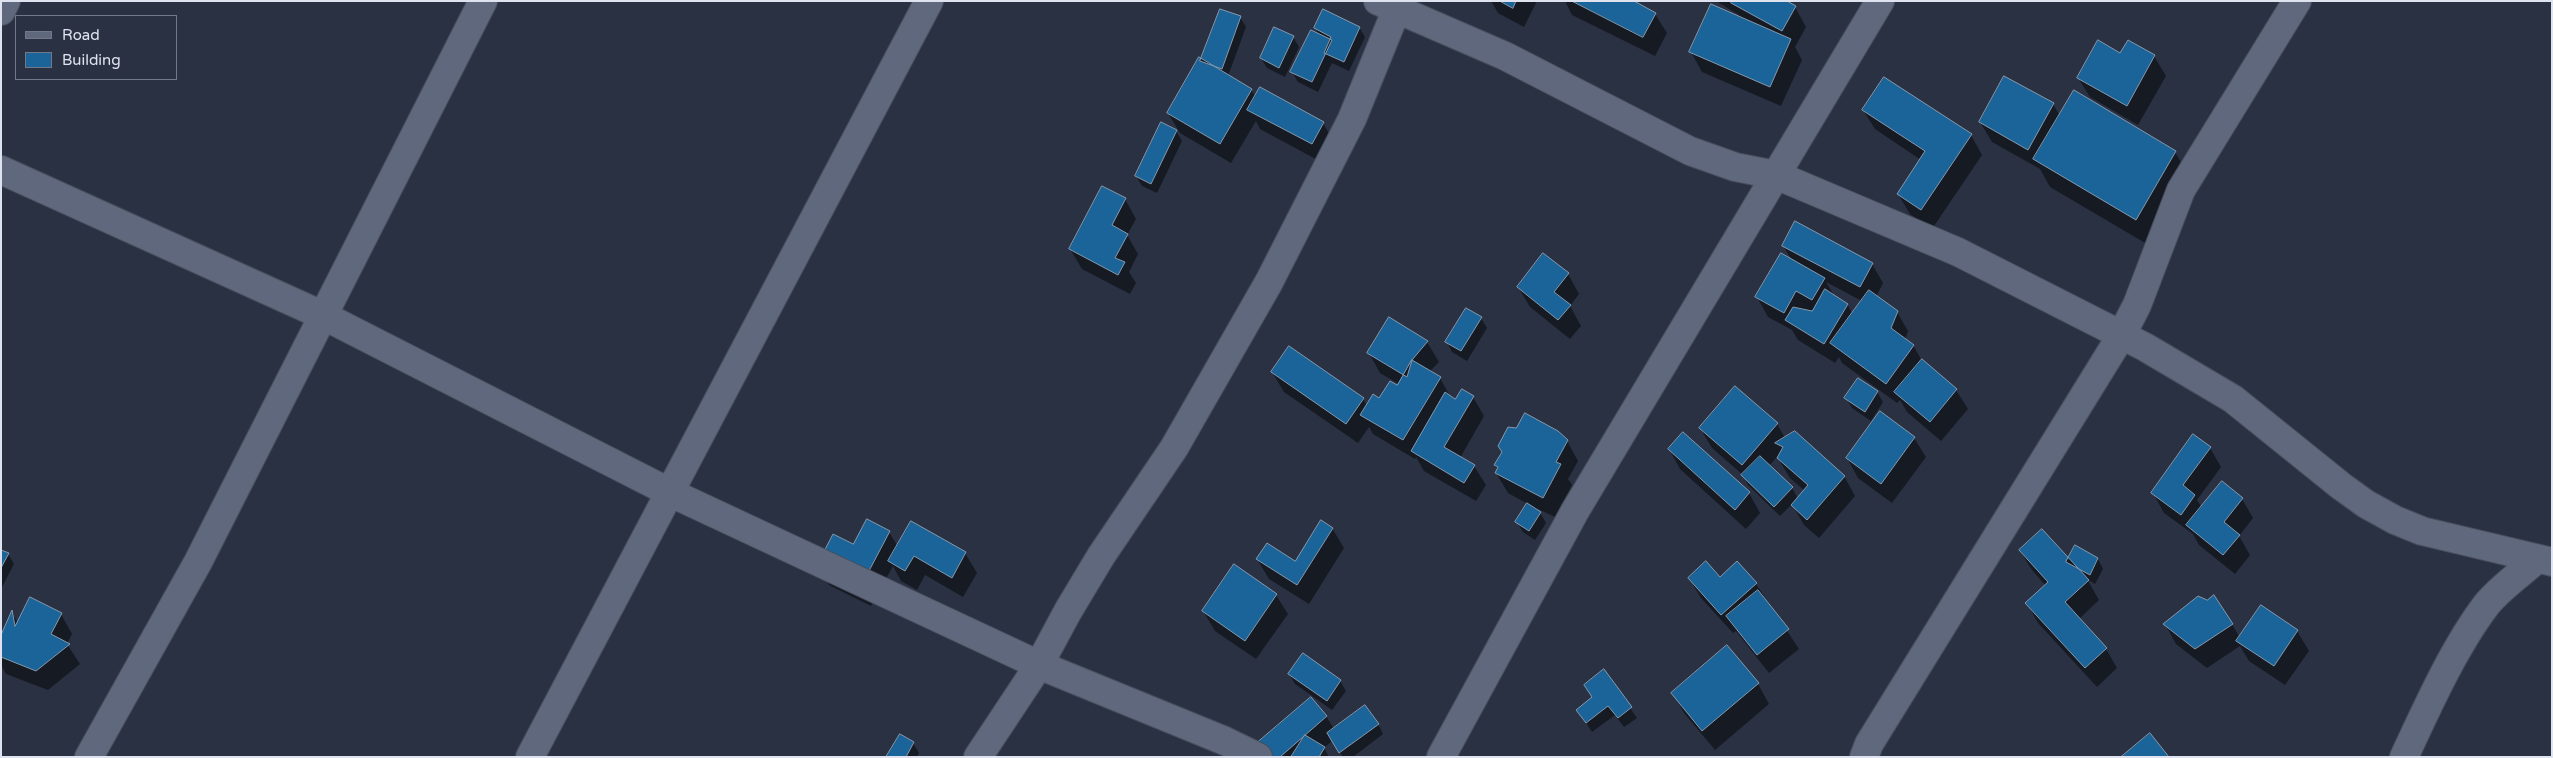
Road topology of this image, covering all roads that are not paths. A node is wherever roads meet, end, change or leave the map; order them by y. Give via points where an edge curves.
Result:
1 (6, 1) edge
2 (483, 1) edge
3 (929, 1) edge
4 (1880, 1) edge
5 (2296, 1) edge
6 (1391, 4) edge
7 (1, 11) edge
8 (1, 170) edge
9 (1776, 175) junction
10 (324, 316) junction
11 (2121, 336) junction
12 (671, 493) junction
13 (2544, 561) edge
14 (1039, 665) junction
15 (89, 757) edge
16 (530, 757) edge
17 (978, 757) edge
18 (1258, 757) edge
19 (1441, 757) edge
20 (1864, 757) edge
21 (2404, 757) edge

1 - 7 street
2 - 10 street
3 - 12 street
4 - 9 street
5 - 11 street via 2181,190 2137,305
6 - 9 street via 1505,56 1690,151 1736,167
6 - 14 street via 1352,119 1269,282 1174,448 1101,556
8 - 10 street
9 - 11 street via 1958,252
9 - 19 street via 1574,511
10 - 12 street
10 - 15 street via 198,562
11 - 13 street via 2233,399 2366,504 2422,531
11 - 20 street via 1869,744
12 - 14 street
12 - 16 street
13 - 21 street via 2488,603 2426,709
14 - 17 street
14 - 18 street via 1225,740

